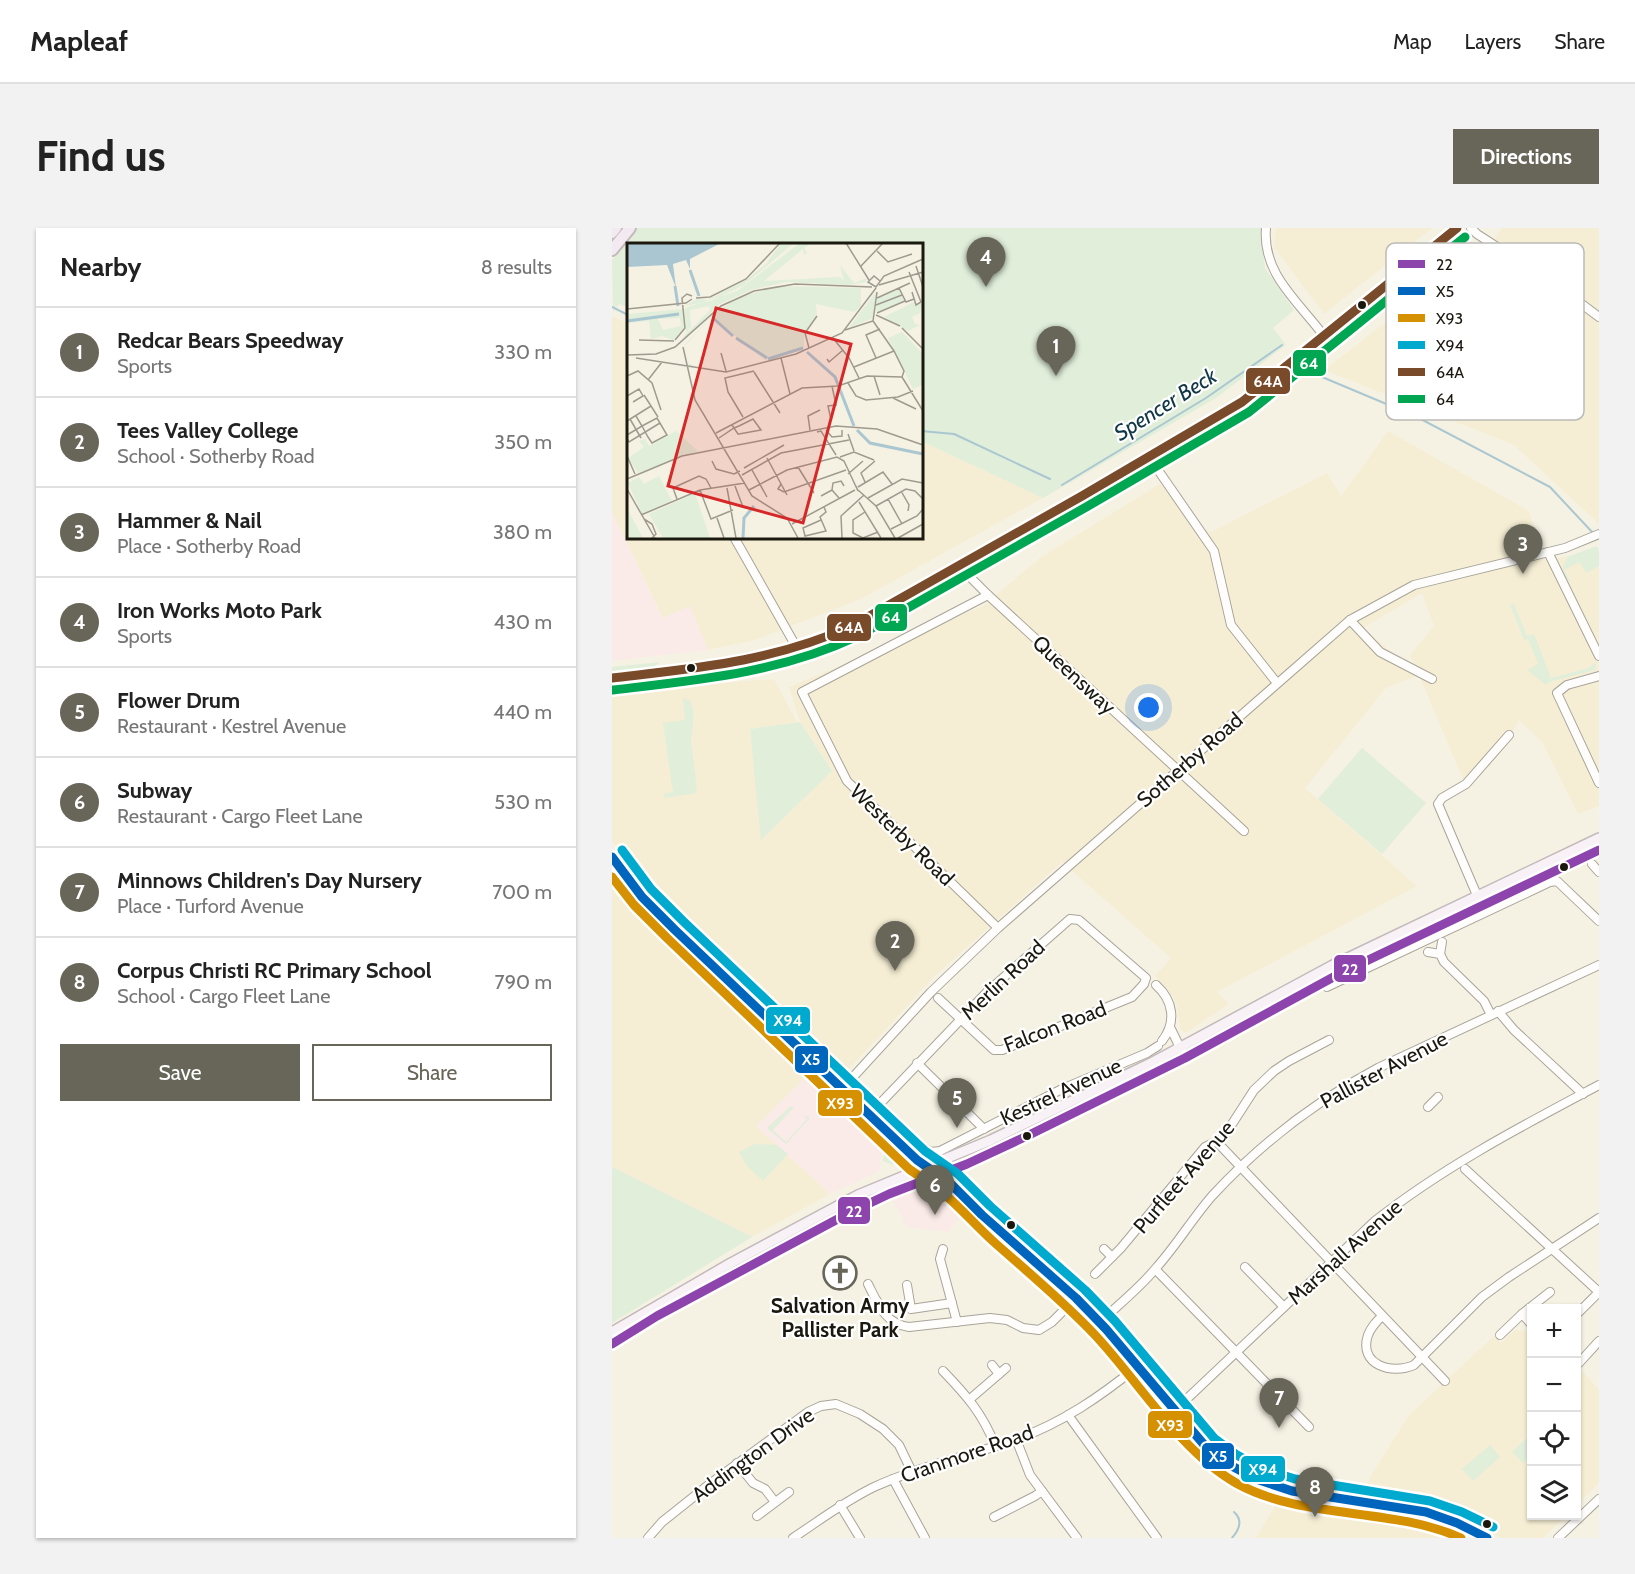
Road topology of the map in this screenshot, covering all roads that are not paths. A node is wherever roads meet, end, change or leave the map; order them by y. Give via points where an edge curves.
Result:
1 (616, 228) edge
2 (630, 228) edge
3 (1266, 228) edge
4 (1457, 228) edge
5 (1471, 228) edge
6 (612, 233) edge
7 (1438, 243) edge
8 (1492, 243) edge
9 (612, 250) edge
10 (1386, 285) edge
11 (1584, 306) edge
12 (1599, 317) edge
13 (1323, 336) junction
14 (1149, 457) junction
15 (1599, 534) edge
16 (735, 538) edge
17 (1548, 552) junction
18 (959, 566) junction
19 (988, 596) junction
20 (1350, 620) junction
21 (798, 650) junction
22 (1599, 656) edge
23 (1599, 676) edge
24 (612, 678) edge
25 (1432, 679) dead end
26 (1277, 684) junction
27 (1509, 735) dead end
28 (1179, 771) junction
29 (1599, 783) edge
30 (1244, 831) dead end
31 (1599, 838) edge
32 (1599, 850) edge
33 (612, 857) edge
34 (1592, 864) dead end
35 (1599, 872) edge
36 (1478, 897) junction
37 (1482, 907) junction
38 (1599, 921) edge
39 (998, 928) junction
40 (1442, 942) dead end
41 (1428, 952) dead end
42 (1440, 954) junction
43 (1599, 965) edge
44 (1146, 978) joint
45 (1156, 985) dead end
46 (1327, 987) dead end
47 (938, 999) dead end
48 (1494, 1013) junction
49 (960, 1019) junction
50 (1170, 1026) junction
51 (1329, 1040) dead end
52 (1177, 1044) junction
53 (1185, 1058) junction
54 (917, 1063) junction
55 (1599, 1085) edge
56 (843, 1088) junction
57 (1583, 1094) junction
58 (1438, 1097) dead end
59 (878, 1105) junction
60 (1428, 1107) dead end
61 (870, 1114) junction
62 (984, 1129) junction
63 (1216, 1141) junction
64 (927, 1167) junction
65 (1241, 1167) junction
66 (1465, 1169) dead end
67 (939, 1175) junction
68 (1599, 1218) edge
69 (1552, 1248) junction
70 (943, 1249) dead end
71 (1104, 1249) dead end
72 (1112, 1257) junction
73 (1332, 1262) junction
74 (1245, 1267) dead end
75 (1156, 1269) junction
76 (1095, 1274) dead end
77 (868, 1284) dead end
78 (908, 1285) dead end
79 (1599, 1292) edge
80 (1550, 1293) dead end
81 (1076, 1298) junction
82 (877, 1301) junction
83 (952, 1304) junction
84 (866, 1306) dead end
85 (1284, 1307) junction
86 (1581, 1311) edge
87 (1522, 1314) junction
88 (1382, 1316) junction
89 (1527, 1320) edge
90 (957, 1322) junction
91 (1100, 1322) junction
92 (612, 1332) edge
93 (1500, 1335) dead end
94 (1599, 1341) edge
95 (612, 1344) edge
96 (1237, 1352) junction
97 (1422, 1356) junction
98 (1581, 1361) edge
99 (992, 1365) dead end
100 (1137, 1366) junction
101 (943, 1371) dead end
102 (1445, 1380) dead end
103 (970, 1399) junction
104 (1174, 1411) junction
105 (1068, 1414) junction
106 (1309, 1427) dead end
107 (1016, 1439) junction
108 (995, 1445) junction
109 (737, 1463) junction
110 (912, 1472) junction
111 (893, 1479) junction
112 (789, 1491) dead end
113 (1042, 1491) junction
114 (1599, 1499) edge
115 (776, 1502) junction
116 (840, 1505) junction
117 (757, 1516) dead end
118 (994, 1517) dead end
119 (648, 1538) edge
120 (793, 1538) edge
121 (860, 1538) edge
122 (926, 1538) edge
123 (1077, 1538) edge
124 (1157, 1538) edge
125 (1487, 1538) edge
126 (1558, 1538) edge

1 - 6 highway
2 - 9 highway
3 - 13 street via 1267,257 1274,274
4 - 7 street
5 - 8 street
10 - 13 street
11 - 12 street
13 - 14 street via 1242,402
14 - 18 street
14 - 26 street via 1215,551 1231,625
15 - 17 street, Sotherby Road
16 - 21 street
17 - 20 street, Sotherby Road via 1414,585
17 - 22 street
18 - 19 street, Queensway
18 - 21 street via 852,626
19 - 28 street, Queensway
19 - 39 street, Westerby Road via 802,692 847,782
20 - 25 street via 1380,652
20 - 26 street, Sotherby Road
21 - 24 street via 739,662
23 - 29 street via 1568,685 1557,693
26 - 28 street, Sotherby Road
27 - 36 street via 1466,784 1438,804
28 - 30 street, Queensway
28 - 39 street, Sotherby Road
31 - 36 main road
32 - 37 main road
33 - 56 main road via 661,917
34 - 35 street
36 - 37 street
36 - 52 main road
37 - 53 main road via 1339,974
38 - 46 street via 1557,881 1550,882
39 - 56 street, Sotherby Road via 931,992
40 - 42 street
41 - 42 street
42 - 48 street
43 - 48 street, Pallister Avenue
44 - 49 street, Falcon Road via 1132,997 1002,1050 994,1050
44 - 49 street, Merlin Road via 1075,918 1029,954
45 - 50 street via 1169,1000
47 - 49 street, Falcon Road
48 - 57 street
48 - 65 street, Pallister Avenue via 1353,1082 1289,1125
49 - 54 street, Merlin Road
50 - 52 street
50 - 62 street, Kestrel Avenue via 1160,1043 1146,1053 1062,1089
51 - 63 street, Purfleet Avenue via 1274,1071 1254,1090 1223,1138
52 - 53 street
52 - 64 main road via 991,1140
53 - 67 main road
54 - 59 street, Merlin Road
54 - 62 street
55 - 57 street, Marshall Avenue
56 - 61 main road
57 - 73 street, Marshall Avenue via 1426,1183 1375,1221
58 - 60 street
59 - 61 street, Merlin Road
59 - 62 street, Kestrel Avenue via 931,1152
61 - 64 main road
63 - 65 street
63 - 72 street, Purfleet Avenue via 1205,1147
64 - 67 main road
64 - 92 main road via 858,1195 802,1224
65 - 73 street
65 - 75 street, Pallister Avenue via 1211,1197
66 - 69 street
67 - 81 main road
67 - 95 main road via 849,1213
68 - 69 street
69 - 79 street
69 - 97 street via 1482,1297
70 - 83 street via 940,1260
71 - 72 street
72 - 76 street, Purfleet Avenue
73 - 85 street, Marshall Avenue
73 - 88 street
74 - 85 street
75 - 91 street, Pallister Avenue
75 - 96 street
77 - 82 street
78 - 83 street via 911,1309
79 - 86 street
80 - 87 street
81 - 90 street via 1039,1329 990,1318
81 - 91 main road
82 - 84 street
82 - 90 street via 888,1319 900,1326
83 - 90 street
85 - 96 street, Marshall Avenue
87 - 89 street
87 - 93 street
88 - 97 street
88 - 97 street via 1367,1336 1368,1355 1375,1363 1394,1370 1405,1369
91 - 100 main road
94 - 98 street
96 - 104 street, Marshall Avenue
96 - 106 street
97 - 102 street
99 - 103 street via 1003,1371
100 - 104 main road
100 - 105 street, Cranmore Road
101 - 103 street
103 - 108 street
104 - 125 main road via 1206,1447 1256,1479 1334,1500 1431,1514
105 - 107 street, Cranmore Road
105 - 124 street
107 - 108 street, Cranmore Road
107 - 113 street via 1030,1475
108 - 110 street, Cranmore Road
109 - 110 street, Addington Drive via 808,1412 836,1404 860,1414 889,1434
109 - 115 street
109 - 119 street, Addington Drive via 662,1522
110 - 111 street, Cranmore Road
111 - 116 street, Cranmore Road
111 - 122 street
112 - 115 street
113 - 118 street
113 - 123 street
114 - 126 street
115 - 117 street
116 - 120 street, Cranmore Road
116 - 121 street

